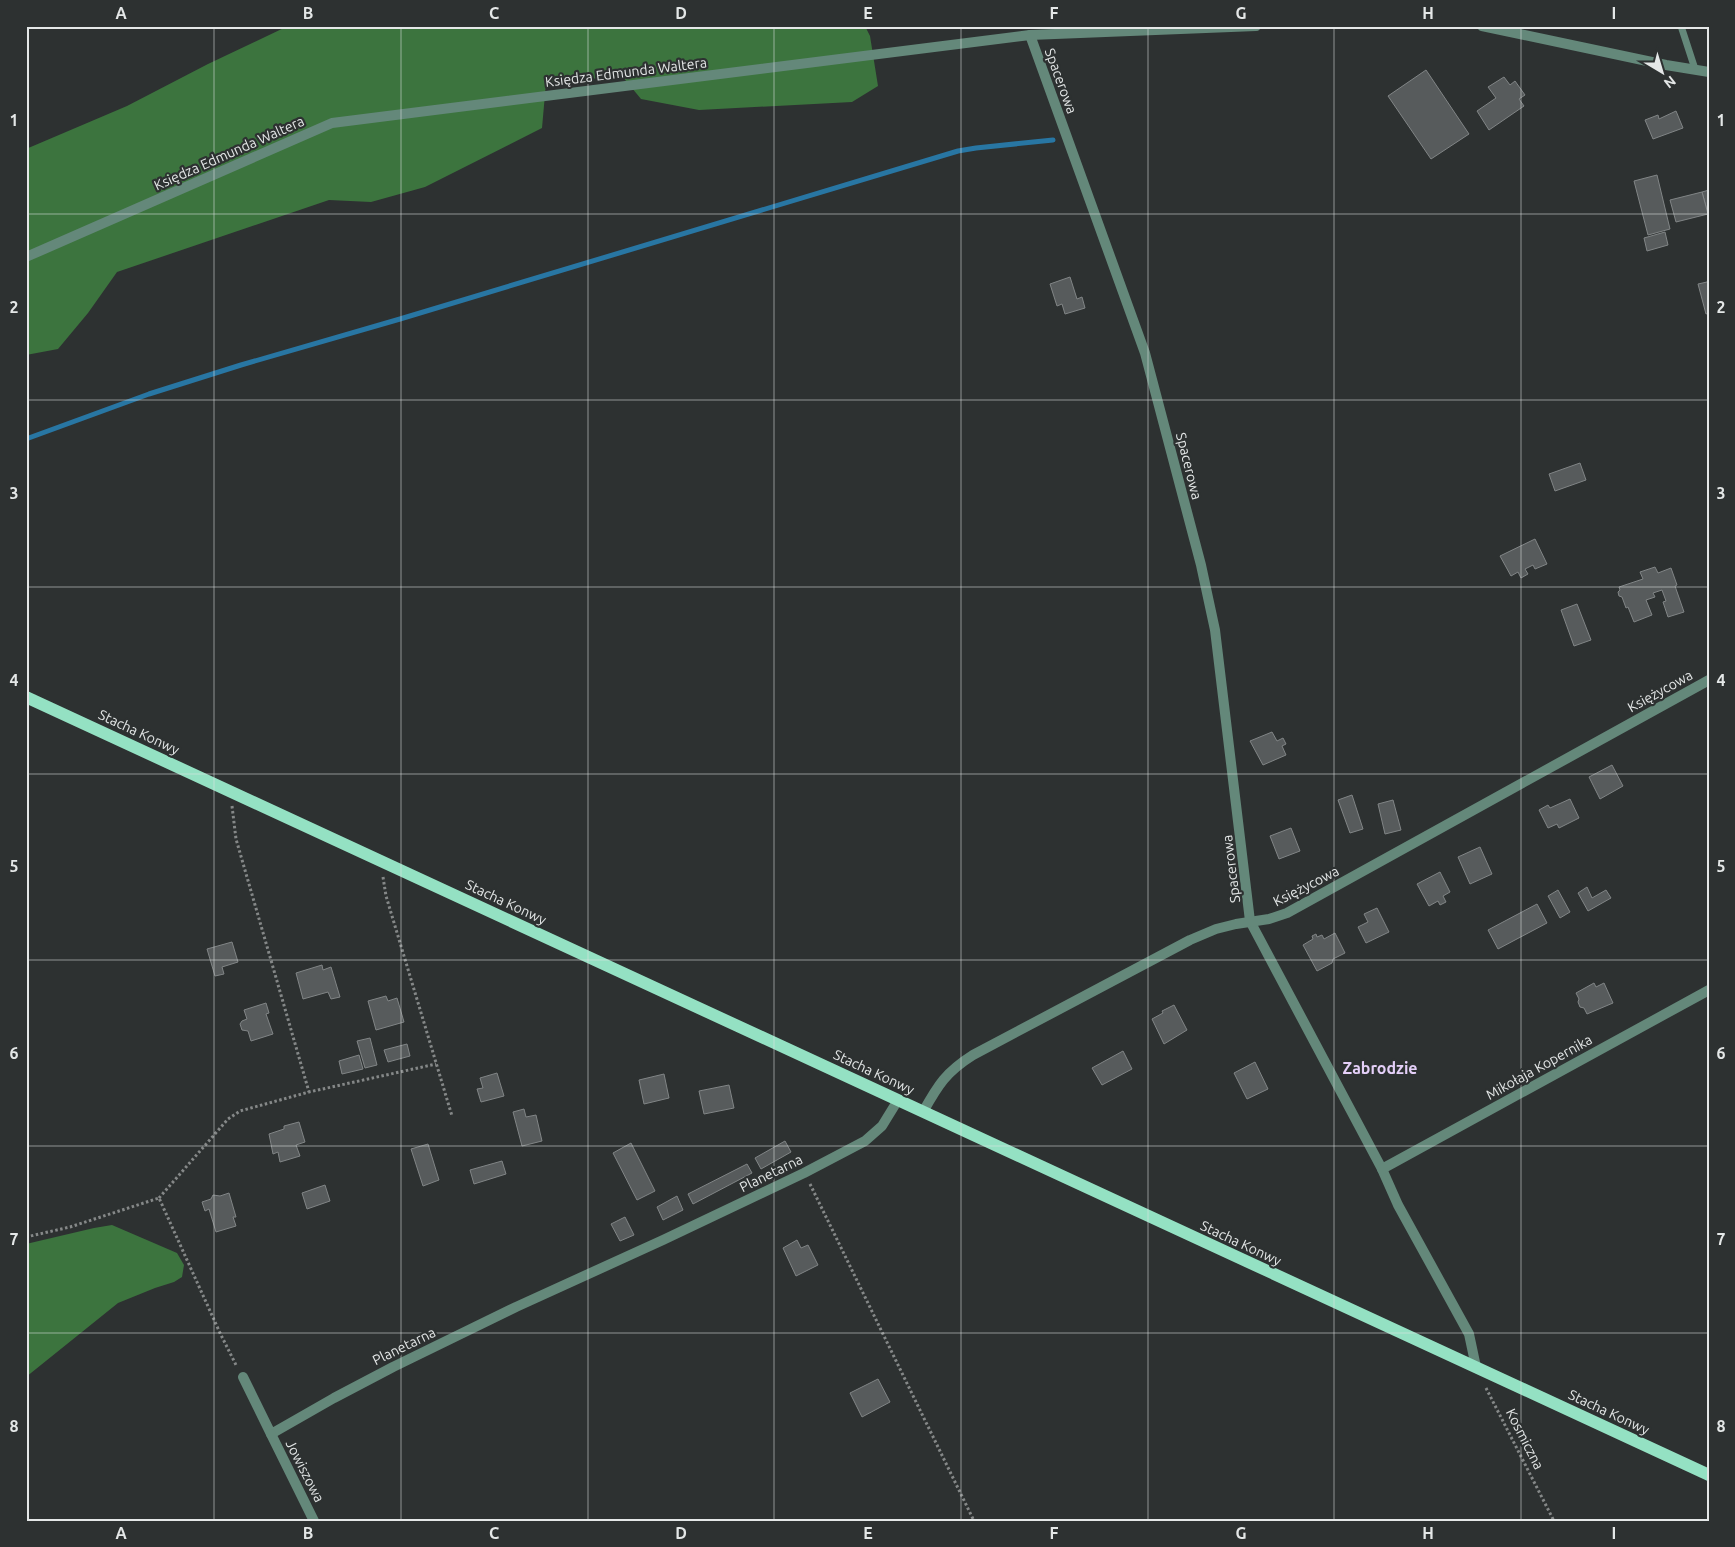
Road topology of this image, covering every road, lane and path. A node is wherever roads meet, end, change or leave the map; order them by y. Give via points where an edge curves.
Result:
1 (1256, 26) edge
2 (1482, 26) edge
3 (1681, 26) edge
4 (1030, 34) junction
5 (1695, 69) junction
6 (1709, 72) edge
7 (26, 257) edge
8 (1709, 680) edge
9 (26, 697) edge
10 (230, 791) junction
11 (383, 862) junction
12 (1250, 921) junction
13 (1709, 990) edge
14 (436, 1064) junction
15 (309, 1092) junction
16 (898, 1100) junction
17 (923, 1112) junction
18 (452, 1116) dead end
19 (1382, 1169) junction
20 (804, 1173) junction
21 (159, 1198) junction
22 (26, 1237) edge
23 (1476, 1368) junction
24 (243, 1377) joint
25 (271, 1434) junction
26 (1709, 1475) edge
27 (314, 1521) edge
28 (974, 1521) edge
29 (1554, 1521) edge

1 - 4 street, Księdza Edmunda Waltera
2 - 5 street
3 - 5 lane
4 - 7 street, Księdza Edmunda Waltera via 332,123
4 - 12 street, Spacerowa via 1145,353 1201,565 1215,630
5 - 6 street
8 - 12 street, Księżycowa via 1294,909 1269,919
9 - 10 main road, Stacha Konwy
10 - 11 main road, Stacha Konwy
10 - 15 path via 236,839
11 - 14 path via 386,896
11 - 16 main road, Stacha Konwy
12 - 17 street, Księżycowa via 1216,929 1190,940 973,1055 951,1070
12 - 19 street
13 - 19 street, Mikołaja Kopernika
14 - 15 path
14 - 18 path
15 - 21 path via 234,1114
16 - 17 main road, Stacha Konwy
16 - 20 street, Planetarna via 882,1126 865,1141
17 - 23 main road, Stacha Konwy
19 - 23 street via 1398,1205 1469,1334
20 - 25 street, Planetarna via 393,1367
20 - 28 path
21 - 22 path via 70,1227
21 - 24 path
23 - 26 main road, Stacha Konwy
23 - 29 path, Kosmiczna
24 - 25 street
25 - 27 street, Jowiszowa

